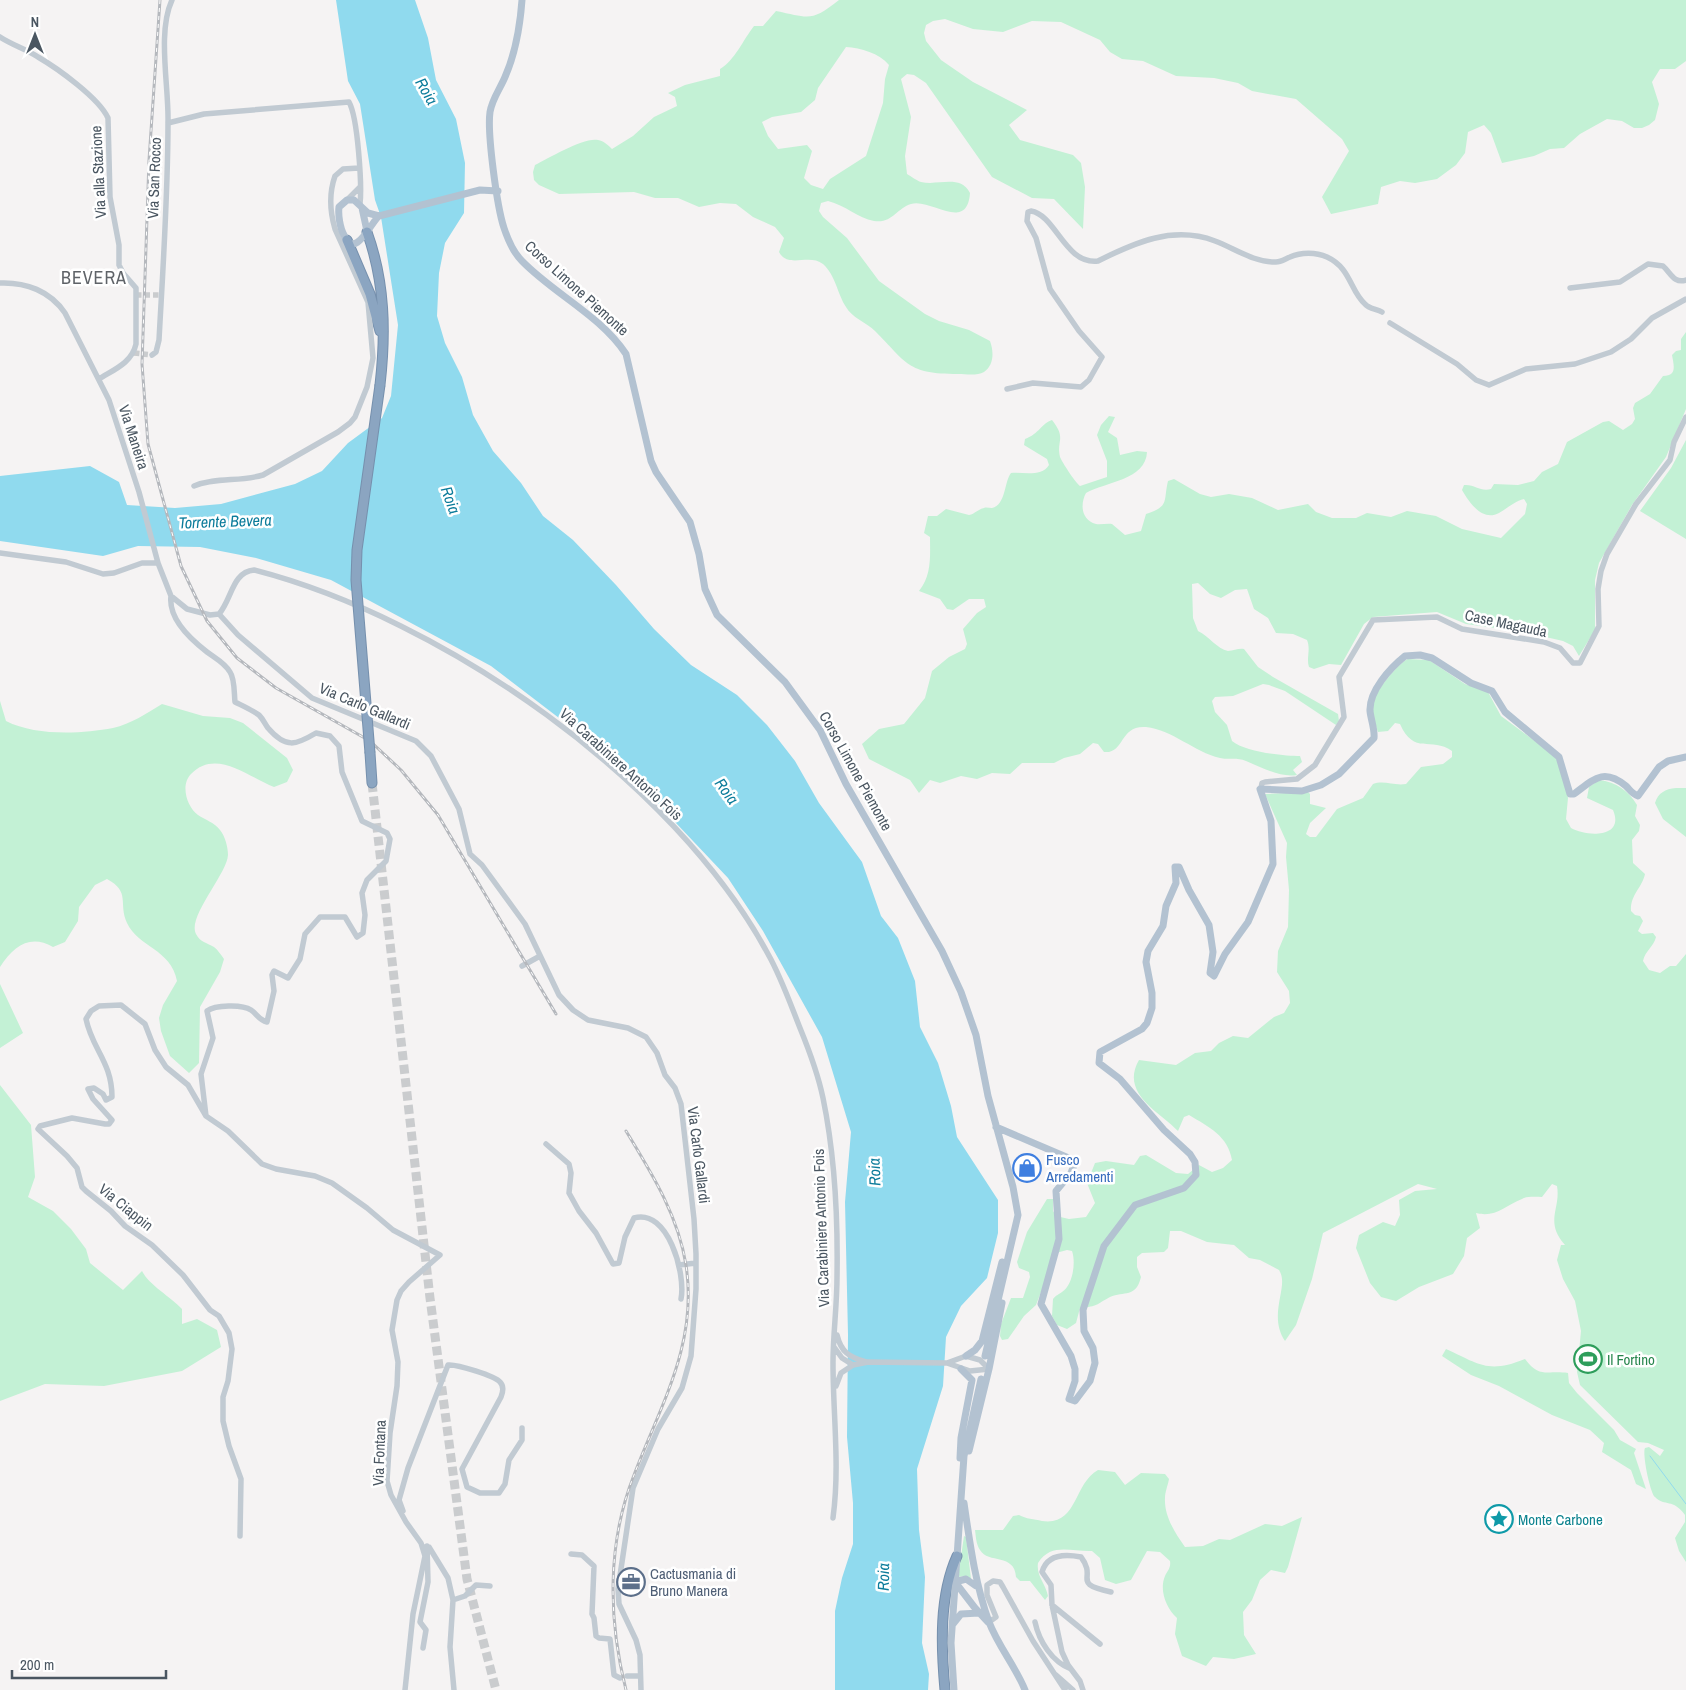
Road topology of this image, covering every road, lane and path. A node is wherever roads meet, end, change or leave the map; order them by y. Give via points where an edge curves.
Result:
1 (172, 0) edge
2 (522, 0) edge
3 (0, 37) edge
4 (168, 123) junction
5 (359, 168) junction
6 (360, 185) junction
7 (497, 186) junction
8 (347, 200) junction
9 (361, 206) junction
10 (379, 216) junction
11 (367, 232) junction
12 (347, 240) junction
13 (1686, 280) edge
14 (0, 283) edge
15 (1570, 288) dead end
16 (1686, 299) edge
17 (1382, 312) dead end
18 (1390, 323) dead end
19 (383, 347) junction
20 (152, 355) dead end
21 (99, 380) junction
22 (1007, 389) dead end
23 (1686, 417) edge
24 (194, 486) dead end
25 (0, 553) edge
26 (158, 561) junction
27 (171, 596) junction
28 (219, 614) junction
29 (1686, 757) edge
30 (372, 783) tunnel mouth
31 (1261, 788) junction
32 (540, 956) junction
33 (522, 966) dead end
34 (206, 1116) junction
35 (996, 1127) junction
36 (546, 1144) dead end
37 (1017, 1224) junction
38 (440, 1255) joint
39 (696, 1263) junction
40 (679, 1265) junction
41 (681, 1298) dead end
42 (836, 1329) junction
43 (834, 1346) junction
44 (971, 1354) junction
45 (985, 1356) dead end
46 (842, 1358) junction
47 (852, 1362) junction
48 (947, 1363) junction
49 (833, 1365) junction
50 (961, 1368) joint
51 (989, 1369) junction
52 (969, 1372) junction
53 (981, 1379) dead end
54 (835, 1390) junction
55 (522, 1428) dead end
56 (962, 1473) junction
57 (962, 1486) junction
58 (833, 1518) dead end
59 (414, 1532) junction
60 (240, 1536) dead end
61 (425, 1547) junction
62 (571, 1554) dead end
63 (958, 1556) junction
64 (955, 1582) junction
65 (490, 1586) dead end
66 (978, 1588) junction
67 (1111, 1592) dead end
68 (453, 1600) junction
69 (1052, 1606) junction
70 (980, 1614) junction
71 (989, 1622) junction
72 (1035, 1622) dead end
73 (952, 1627) junction
74 (1100, 1644) dead end
75 (423, 1648) dead end
76 (1071, 1669) junction
77 (1052, 1672) junction
78 (627, 1676) dead end
79 (639, 1676) junction
80 (620, 1678) dead end
81 (405, 1690) edge
82 (454, 1690) edge
83 (641, 1690) edge
84 (945, 1690) edge
85 (954, 1690) edge
86 (1025, 1690) edge
87 (1065, 1690) edge
88 (1073, 1690) edge
89 (1083, 1690) edge

1 - 4 street, Via San Rocco via 167,24 165,72
2 - 7 main road, Corso Limone Piemonte via 518,41 490,113
3 - 21 street, Via alla Stazione via 38,57 66,77 93,99 108,118 110,197 119,245 119,265 136,288 134,353
4 - 5 street via 204,114 345,101 349,102 353,112
4 - 20 street, Via San Rocco via 159,333 157,350
5 - 6 street
5 - 24 street via 343,169 335,176 331,201 335,229 368,302 373,358 356,417 338,432 263,475 250,479 208,481
6 - 8 street
6 - 9 street
7 - 10 main road
7 - 35 main road, Corso Limone Piemonte via 504,227 522,261 584,311 626,354 651,461 690,522 709,602 737,637 785,682 820,730 846,784 942,951 976,1035
8 - 9 main road via 354,200
8 - 12 main road via 340,204 338,211
9 - 10 main road via 368,213
9 - 11 main road
10 - 11 main road
11 - 12 main road via 360,242
11 - 19 highway via 382,291
12 - 19 highway via 370,294
13 - 15 street via 1674,280 1663,266 1648,264 1620,282
14 - 21 street, Via Maneira via 35,288 61,308
16 - 18 street via 1652,318 1631,339 1611,352 1575,364 1526,369 1490,385 1476,380 1457,364
17 - 22 street via 1365,304 1348,275 1328,257 1297,254 1278,262 1264,261 1213,240 1177,235 1147,238 1090,262 1059,238 1041,214 1031,211 1027,221 1036,238 1050,289 1102,357 1089,380 1081,387 1033,383
19 - 30 highway, bridge via 356,580
21 - 26 street, Via Maneira via 139,492
23 - 31 street, Case Magauda via 1674,442 1670,460 1636,504 1607,554 1598,589 1599,626 1580,663 1573,663 1560,648 1544,642 1462,629 1437,617 1373,620 1340,677 1344,717 1315,765 1298,779 1265,782
25 - 26 street via 66,562 102,574
26 - 27 street, Via Maneira
27 - 28 street via 188,609
27 - 34 street, Via Maneira via 170,606 176,621 231,673 235,702 261,716 277,738 287,742 298,744 316,733 330,736 339,746 342,772 362,821 387,833 390,839 386,862 367,880 362,893 363,933 357,937 344,917 320,917 311,925 305,934 300,960 288,978 278,971 272,975 274,992 267,1022 243,1007 214,1006 207,1011 213,1038 201,1074
28 - 32 street, Via Carlo Gallardi via 238,635 312,698 416,741 424,748 459,809 470,854 482,865 525,924
28 - 42 street, Via Carabiniere Antonio Fois via 240,575 254,570 342,601 456,656 550,716 603,760 664,816 713,872 769,954 823,1096 834,1183
29 - 31 main road via 1659,767 1638,796 1605,776 1596,777 1570,794 1559,757 1505,712 1492,691 1471,683 1432,658 1413,655 1399,661 1373,694 1370,709 1374,738 1339,774 1302,791
31 - 35 main road via 1271,821 1273,864 1248,922 1225,954 1215,975 1211,976 1213,952 1209,925 1189,890 1183,872 1175,867 1176,883 1166,906 1163,926 1148,951 1146,962 1152,1008 1142,1029 1098,1054 1099,1063 1134,1093 1164,1130 1190,1154 1197,1168 1192,1181 1184,1188 1135,1205 1104,1246 1083,1310 1084,1331 1093,1348 1095,1363 1090,1381 1075,1401 1069,1399 1075,1381 1071,1356 1041,1304 1059,1239 1056,1191 1075,1168 1074,1162
32 - 33 street
32 - 39 street, Via Carlo Gallardi via 559,995 573,1010 588,1020 628,1028 646,1037 675,1088 681,1104
34 - 38 street, Via Ciappin via 262,1164 332,1183 393,1230
34 - 60 street, Via Ciappin via 188,1085 166,1067 145,1024 121,1005 110,1004 99,1006 86,1019 111,1077 112,1097 106,1100 99,1090 88,1089 112,1120 105,1124 72,1118 38,1129 77,1168 82,1187 183,1275 205,1305 219,1316 229,1333 232,1349 223,1397 223,1421 241,1479
35 - 37 main road, Corso Limone Piemonte via 1017,1202
36 - 40 street via 569,1164 569,1193 613,1264 619,1263 633,1219 643,1216 662,1226
37 - 44 main road via 1007,1245 982,1341
37 - 45 main road, Corso Limone Piemonte
37 - 51 main road via 1018,1237
38 - 59 street, Via Fontana via 400,1291 392,1330 398,1373 387,1481 391,1495
39 - 40 street
39 - 79 street, Via Carlo Gallardi via 688,1373 658,1429 633,1488 620,1572 619,1604 636,1640 640,1655
40 - 41 street
42 - 43 street
42 - 47 street via 842,1351
43 - 46 street
43 - 49 street
44 - 48 street
44 - 51 street
46 - 47 street
46 - 49 street
47 - 48 street
47 - 54 street via 841,1373
48 - 50 street
49 - 54 street
50 - 52 main road
51 - 52 street
51 - 56 main road
52 - 56 main road via 972,1386 961,1438
53 - 56 main road
54 - 58 street via 836,1496
55 - 59 street via 522,1440 509,1460 505,1484 499,1493 480,1493 467,1487 462,1470 501,1396 502,1385 500,1380 453,1365 446,1368 400,1493 402,1510
56 - 57 main road
57 - 63 main road
57 - 66 main road via 971,1560
59 - 61 street, Via Fontana
61 - 68 street, Via Fontana via 448,1578
61 - 75 street via 428,1582 420,1622 426,1630
61 - 81 street via 413,1614
62 - 80 street via 582,1556 594,1566 592,1614 596,1636 610,1640 614,1675
63 - 64 main road
63 - 84 highway via 949,1575 944,1614
64 - 66 main road via 966,1579
64 - 70 main road
64 - 73 main road
65 - 68 street via 476,1585 465,1596
66 - 71 main road
67 - 69 street via 1089,1586 1085,1562 1081,1557 1063,1555 1048,1563 1042,1572 1051,1586
68 - 82 street, Via Fontana via 450,1647
69 - 74 street
69 - 76 street via 1062,1652
70 - 71 main road
70 - 73 main road via 961,1614
71 - 77 street via 996,1617 987,1595 987,1585 993,1581 1000,1582
71 - 86 main road
72 - 76 street via 1043,1643 1060,1665
73 - 85 main road
76 - 89 street
77 - 87 street
77 - 88 street
78 - 79 street
79 - 83 street, Via Carlo Gallardi

